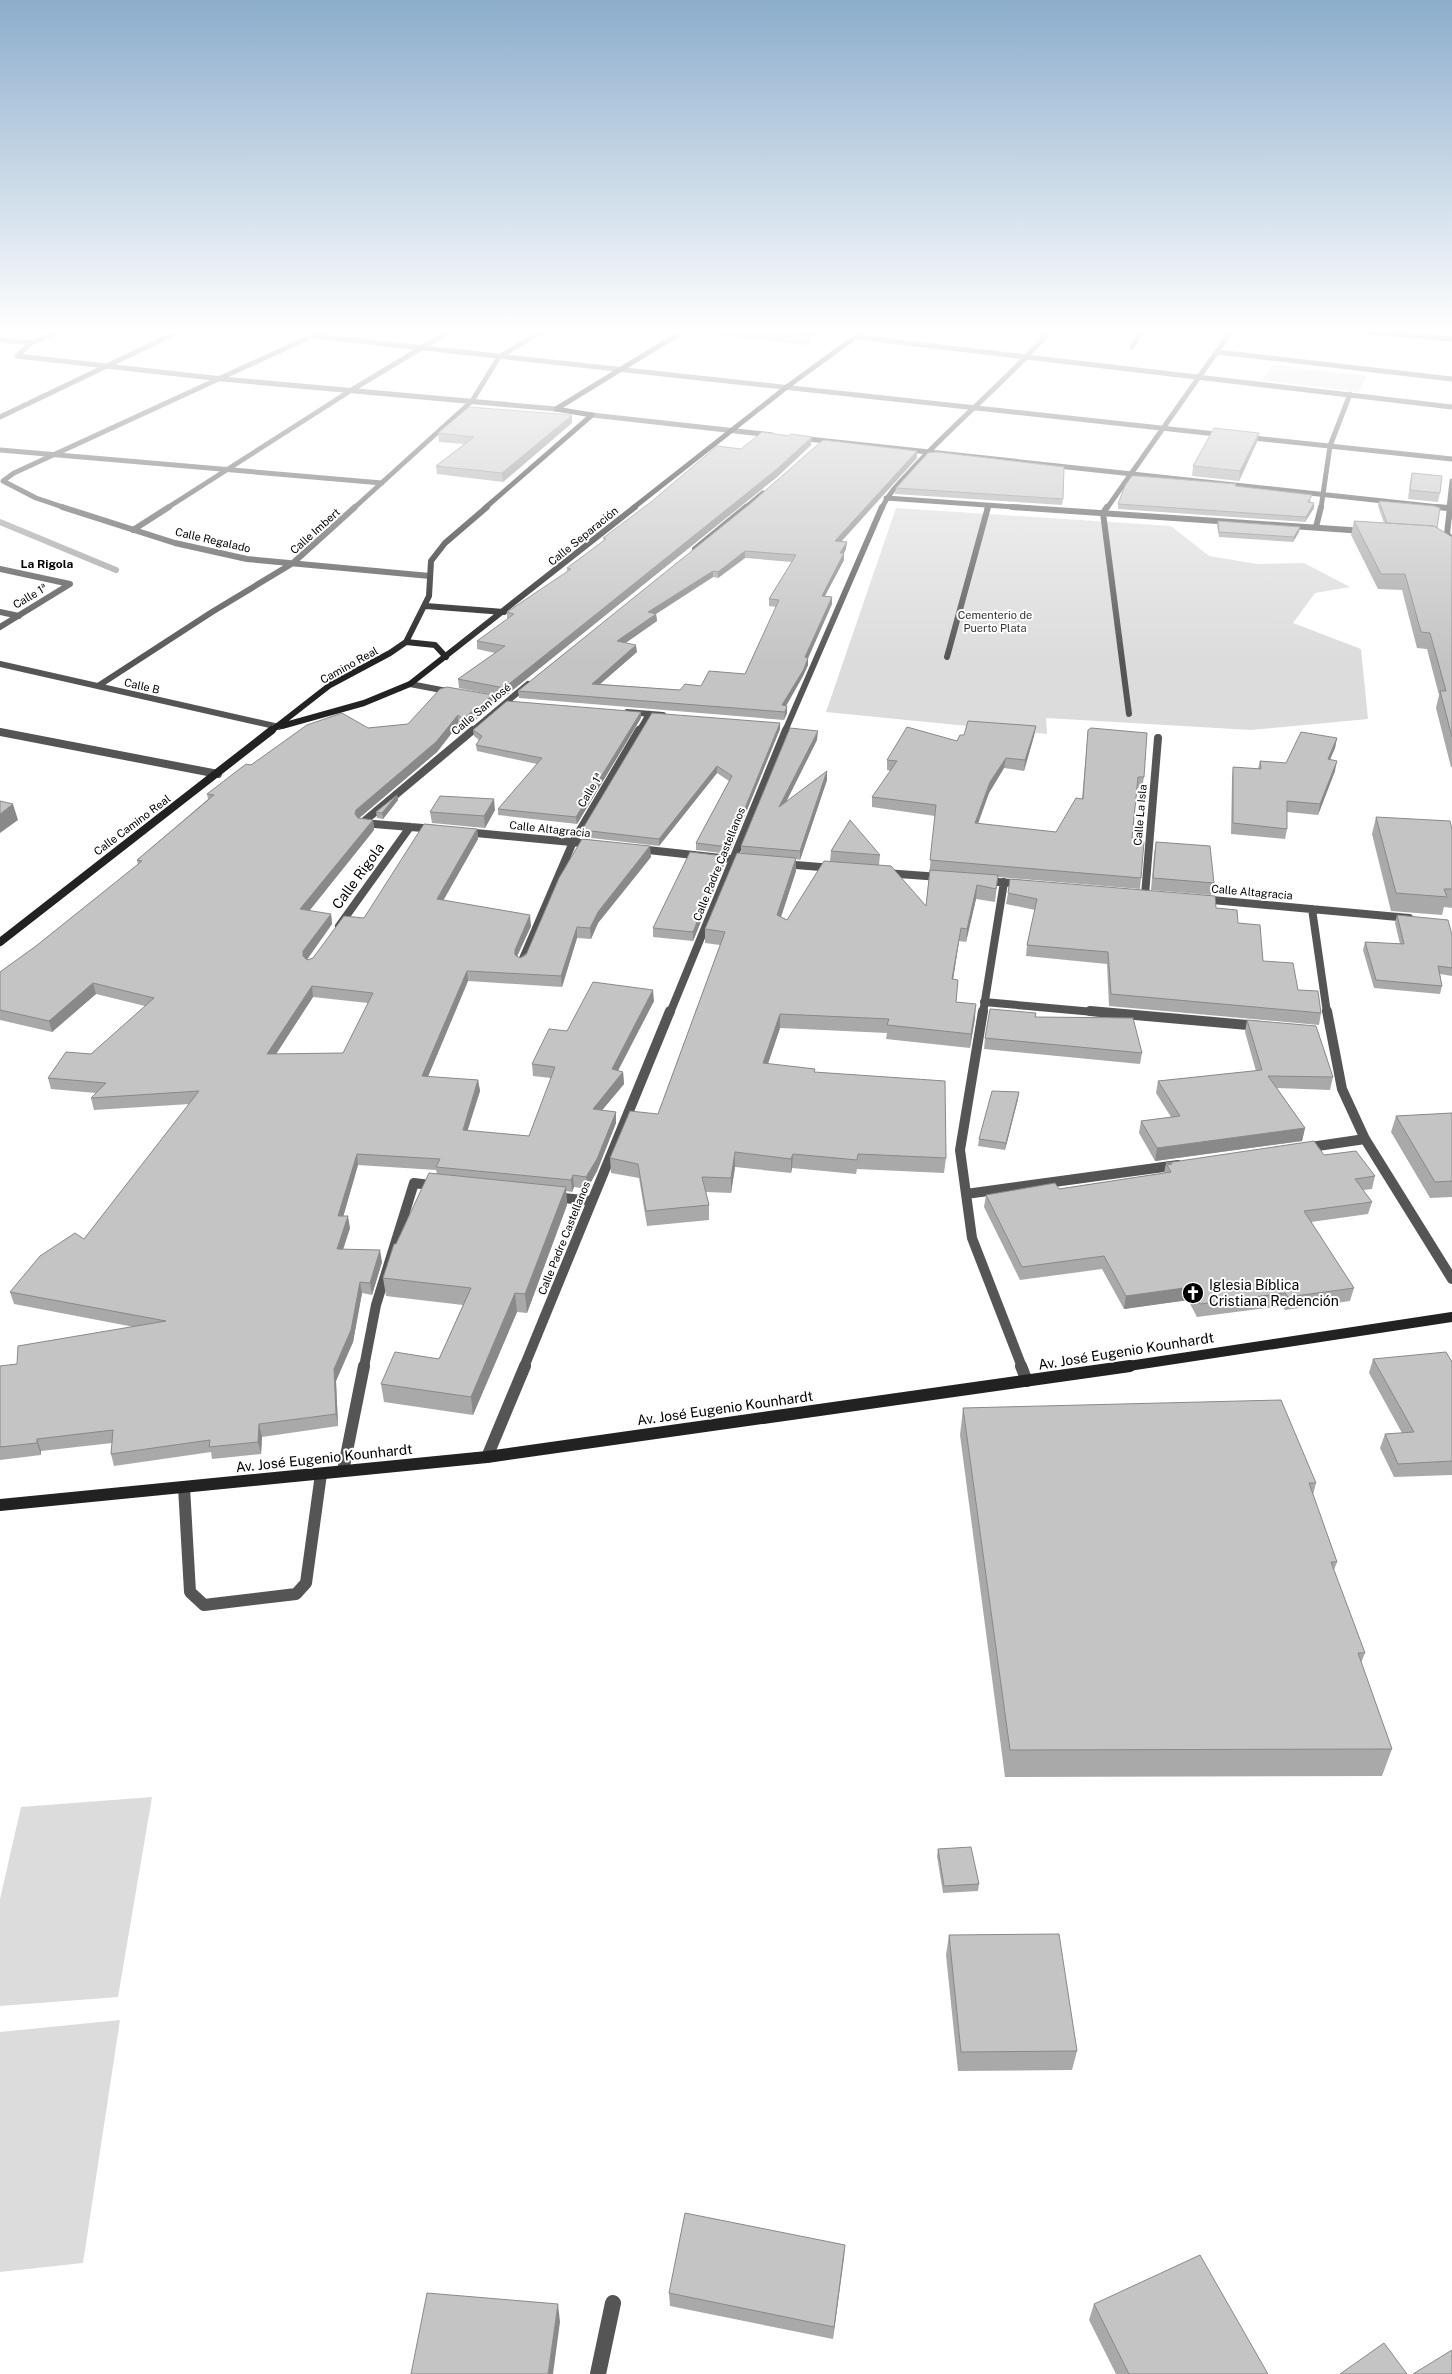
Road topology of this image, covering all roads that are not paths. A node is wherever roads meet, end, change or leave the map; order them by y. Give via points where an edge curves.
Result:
1 (86, 441) edge
2 (274, 441) edge
3 (428, 441) edge
4 (562, 441) edge
5 (720, 441) edge
6 (822, 441) joint
7 (940, 441) edge
8 (1153, 441) edge
9 (1278, 441) edge
10 (1332, 441) edge
11 (1330, 446) junction
12 (815, 447) edge
13 (0, 450) edge
14 (929, 452) junction
15 (55, 455) junction
16 (1452, 458) edge
17 (228, 471) junction
18 (1131, 472) junction
19 (1452, 481) edge
20 (382, 483) junction
21 (773, 486) edge
22 (1324, 494) junction
23 (886, 498) junction
24 (988, 506) junction
25 (1448, 508) junction
26 (1103, 512) junction
27 (1316, 527) junction
28 (133, 530) junction
29 (1374, 531) edge
30 (1450, 541) edge
31 (689, 554) edge
32 (293, 563) junction
33 (0, 569) edge
34 (430, 576) junction
35 (426, 606) junction
36 (0, 612) edge
37 (504, 612) junction
38 (19, 616) junction
39 (0, 627) edge
40 (406, 642) junction
41 (446, 657) junction
42 (947, 657) dead end
43 (0, 664) edge
44 (536, 678) edge
45 (410, 684) junction
46 (98, 686) junction
47 (458, 693) edge
48 (496, 700) edge
49 (505, 702) junction
50 (515, 703) edge
51 (620, 711) edge
52 (649, 714) junction
53 (1128, 714) dead end
54 (667, 715) edge
55 (779, 724) edge
56 (788, 725) junction
57 (279, 727) junction
58 (0, 732) edge
59 (1158, 738) dead end
60 (218, 774) junction
61 (410, 827) junction
62 (449, 830) edge
63 (458, 831) edge
64 (573, 842) junction
65 (601, 845) edge
66 (629, 848) edge
67 (732, 860) junction
68 (752, 862) edge
69 (771, 863) edge
70 (839, 869) edge
71 (878, 872) edge
72 (946, 878) edge
73 (975, 880) edge
74 (1004, 882) junction
75 (1032, 885) edge
76 (1136, 894) edge
77 (1145, 894) junction
78 (1155, 895) edge
79 (1194, 899) edge
80 (1312, 909) junction
81 (1415, 918) edge
82 (333, 934) edge
83 (0, 942) edge
84 (521, 963) edge
85 (984, 1002) junction
86 (1271, 1028) edge
87 (1365, 1139) junction
88 (1297, 1148) edge
89 (1190, 1163) edge
90 (453, 1187) edge
91 (966, 1194) junction
92 (542, 1196) edge
93 (592, 1201) junction
94 (1452, 1279) edge
95 (1452, 1317) edge
96 (1028, 1381) junction
97 (486, 1457) junction
98 (343, 1472) junction
99 (321, 1474) junction
100 (184, 1487) junction
101 (0, 1505) edge
102 (613, 2303) dead end
103 (598, 2374) edge

1 - 15 street
2 - 17 street
3 - 20 street, Calle Imbert
4 - 34 street via 445,543 431,560
5 - 37 street, Calle Separación
6 - 12 street
6 - 14 street
7 - 14 street, Calle Padre Castellanos
8 - 18 street
9 - 11 street
10 - 11 street
11 - 16 street
11 - 22 street
13 - 15 street
14 - 18 street
14 - 23 street, Calle Padre Castellanos
15 - 17 street
15 - 28 street, Calle Regalado via 3,481 36,498
17 - 20 street
17 - 28 street
18 - 22 street
18 - 26 street
19 - 25 street
20 - 32 street, Calle Imbert
21 - 31 street
22 - 25 street
22 - 27 street
23 - 24 street
23 - 56 street, Calle Padre Castellanos
24 - 26 street
24 - 42 street
25 - 30 street via 1447,534
26 - 27 street
26 - 53 street
27 - 29 street
28 - 32 street, Calle Regalado via 247,559
32 - 34 street, Calle Regalado
32 - 46 street, Calle Imbert
33 - 38 street, Calle 1ª via 70,584
34 - 35 street
35 - 37 street
35 - 40 street
36 - 38 street
37 - 41 street, Calle Separación
38 - 39 street, Calle 1ª
40 - 41 street via 434,645
40 - 57 street, Camino Real via 330,685
41 - 45 street, Calle Separación
43 - 46 street, Calle B
44 - 49 street, Calle San José
45 - 47 street
45 - 57 street, Calle Separación via 395,692
46 - 57 street, Calle B
48 - 49 street
49 - 50 street
49 - 61 street, Calle San José via 362,823
51 - 52 street
52 - 54 street
52 - 64 street, Calle 1ª
55 - 56 street
56 - 67 street, Calle Padre Castellanos
57 - 60 street, Calle Camino Real
58 - 60 street
59 - 77 street, Calle La Isla
60 - 83 street, Calle Camino Real
61 - 62 street
61 - 82 street, Calle Rigola
63 - 64 street, Calle Altagracia
64 - 65 street, Calle Altagracia
64 - 84 street, Calle 1ª
66 - 67 street
67 - 68 street
67 - 93 street, Calle Padre Castellanos
69 - 70 street
71 - 72 street
73 - 74 street
74 - 75 street
74 - 85 street
76 - 77 street
77 - 78 street
79 - 80 street, Calle Altagracia
80 - 81 street, Calle Altagracia
80 - 87 street via 1325,1032 1342,1089
85 - 86 street
85 - 91 street via 960,1150
87 - 88 street
87 - 94 street
89 - 91 street
90 - 98 street via 414,1183 376,1305
91 - 96 street via 972,1238
92 - 93 street
93 - 97 street, Calle Padre Castellanos
95 - 96 street, Av. José Eugenio Kounhardt
96 - 97 street, Av. José Eugenio Kounhardt
97 - 98 street, Av. José Eugenio Kounhardt
98 - 99 street, Av. José Eugenio Kounhardt
99 - 100 street, Av. José Eugenio Kounhardt
99 - 100 street via 306,1583 296,1594 204,1606 190,1592
100 - 101 street, Av. José Eugenio Kounhardt
102 - 103 street

